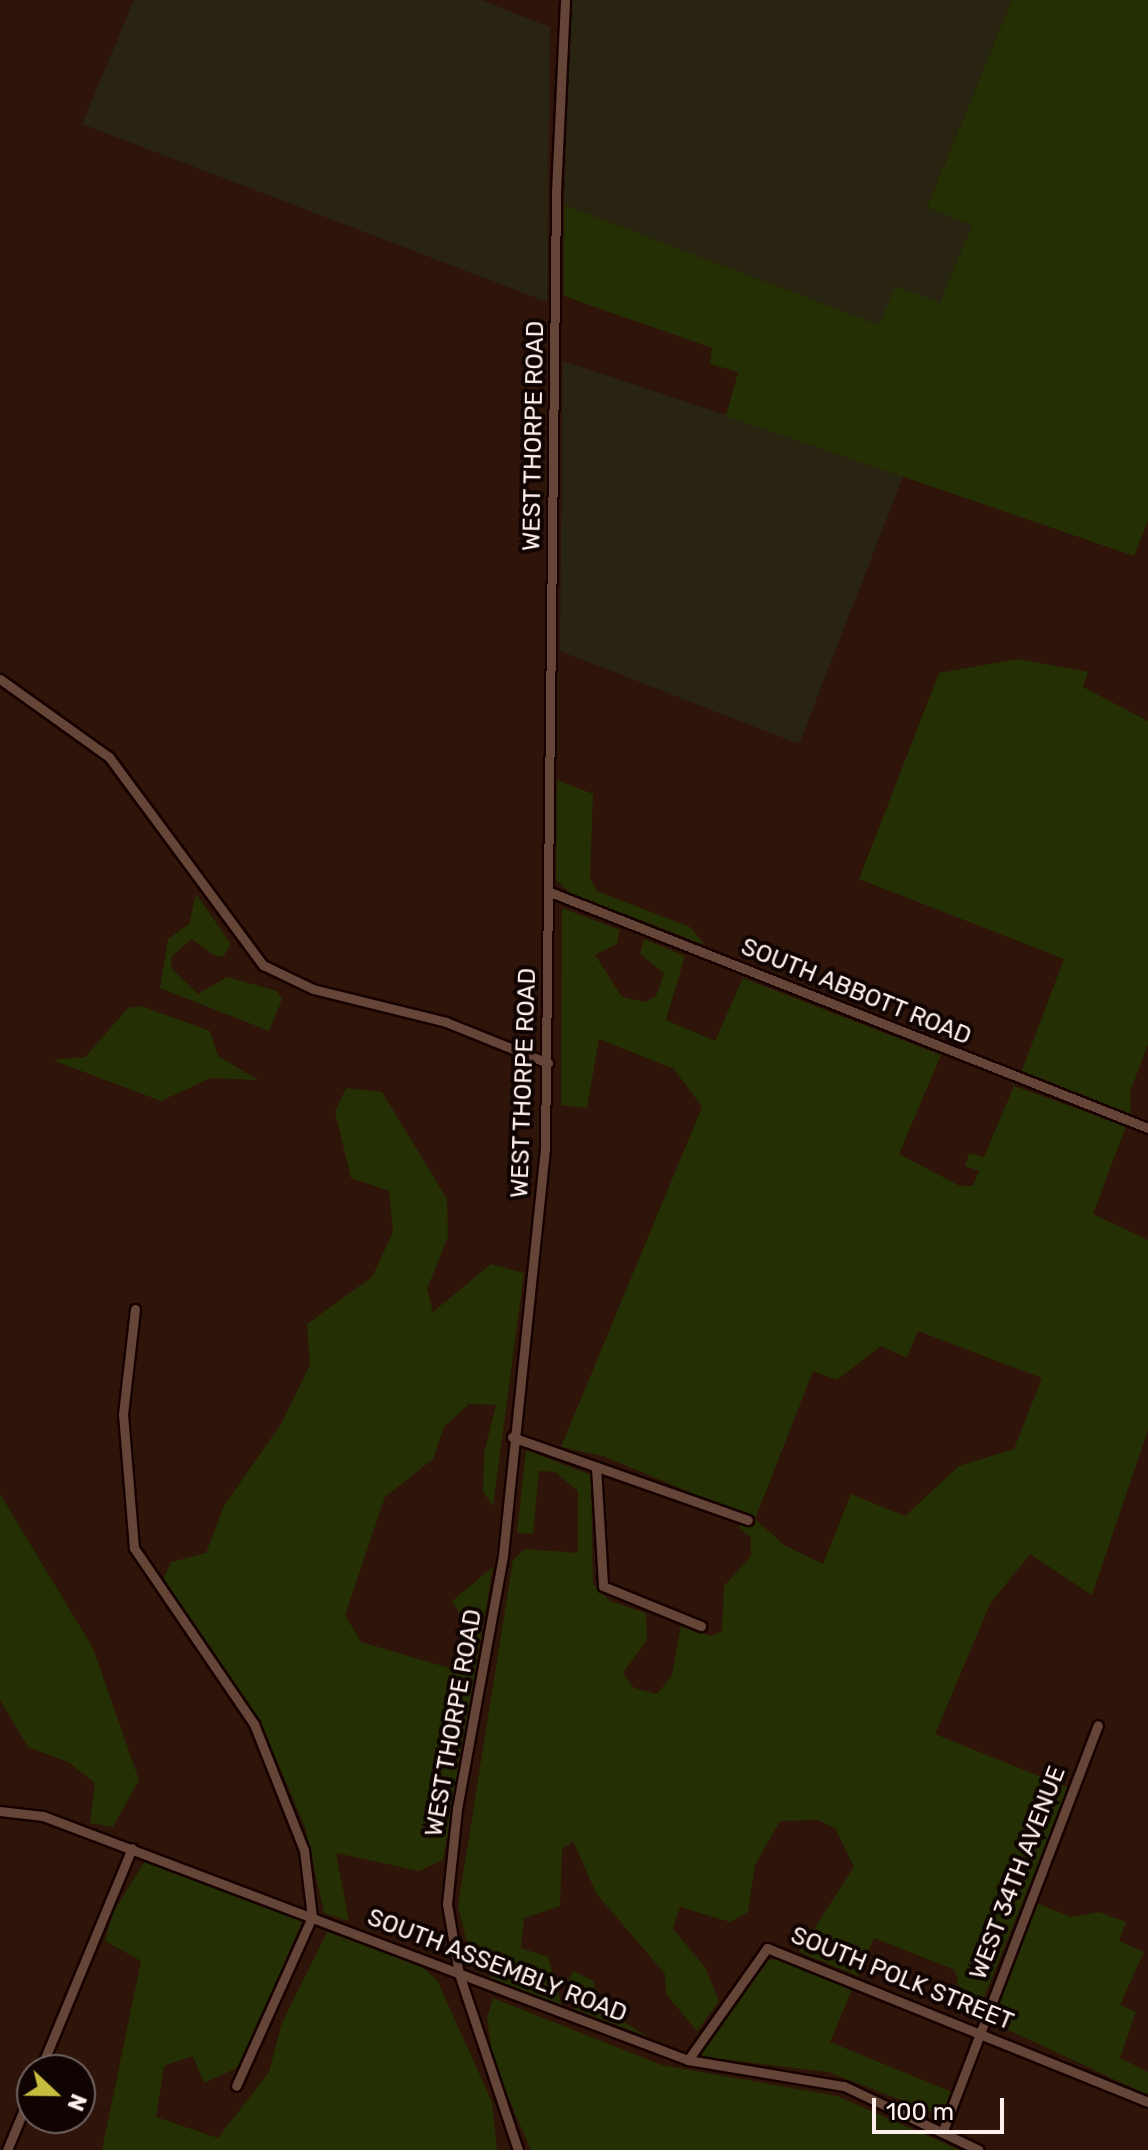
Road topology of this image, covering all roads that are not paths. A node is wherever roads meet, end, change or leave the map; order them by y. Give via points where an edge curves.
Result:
1 (565, 0) edge
2 (0, 679) edge
3 (550, 892) junction
4 (548, 1063) junction
5 (1148, 1128) edge
6 (135, 1309) dead end
7 (512, 1437) junction
8 (596, 1467) junction
9 (748, 1520) dead end
10 (701, 1626) dead end
11 (1098, 1725) dead end
12 (0, 1811) edge
13 (132, 1848) junction
14 (312, 1917) junction
15 (459, 1974) junction
16 (978, 2030) junction
17 (47, 2054) edge
18 (688, 2060) junction
19 (236, 2086) dead end
20 (1148, 2102) edge
21 (16, 2128) edge
22 (944, 2128) junction
23 (512, 2135) junction
24 (7, 2150) edge
25 (505, 2150) edge
26 (518, 2150) edge
27 (979, 2150) edge

1 - 3 street, WEST THORPE ROAD via 556,202
2 - 4 street via 109,757 263,965 313,989 446,1022
3 - 4 street, WEST THORPE ROAD
3 - 5 street, SOUTH ABBOTT ROAD
4 - 7 street, WEST THORPE ROAD via 539,1217
6 - 14 street via 123,1414 134,1548 273,1759 304,1850
7 - 8 street
7 - 15 street, WEST THORPE ROAD via 494,1622 451,1858 447,1904
8 - 9 street
8 - 10 street via 603,1586
11 - 16 street, WEST 34TH AVENUE
12 - 13 street, SOUTH ASSEMBLY ROAD via 43,1816
13 - 14 street, SOUTH ASSEMBLY ROAD
13 - 17 street
14 - 15 street, SOUTH ASSEMBLY ROAD
14 - 19 street
15 - 18 street, SOUTH ASSEMBLY ROAD
15 - 23 street, WEST THORPE ROAD
16 - 18 street, SOUTH POLK STREET via 767,1948
16 - 20 street, SOUTH POLK STREET
16 - 22 street, WEST 34TH AVENUE
18 - 22 street, SOUTH ASSEMBLY ROAD via 817,2078
21 - 24 street
22 - 27 street, SOUTH ASSEMBLY ROAD
23 - 25 street
23 - 26 street, WEST THORPE ROAD

